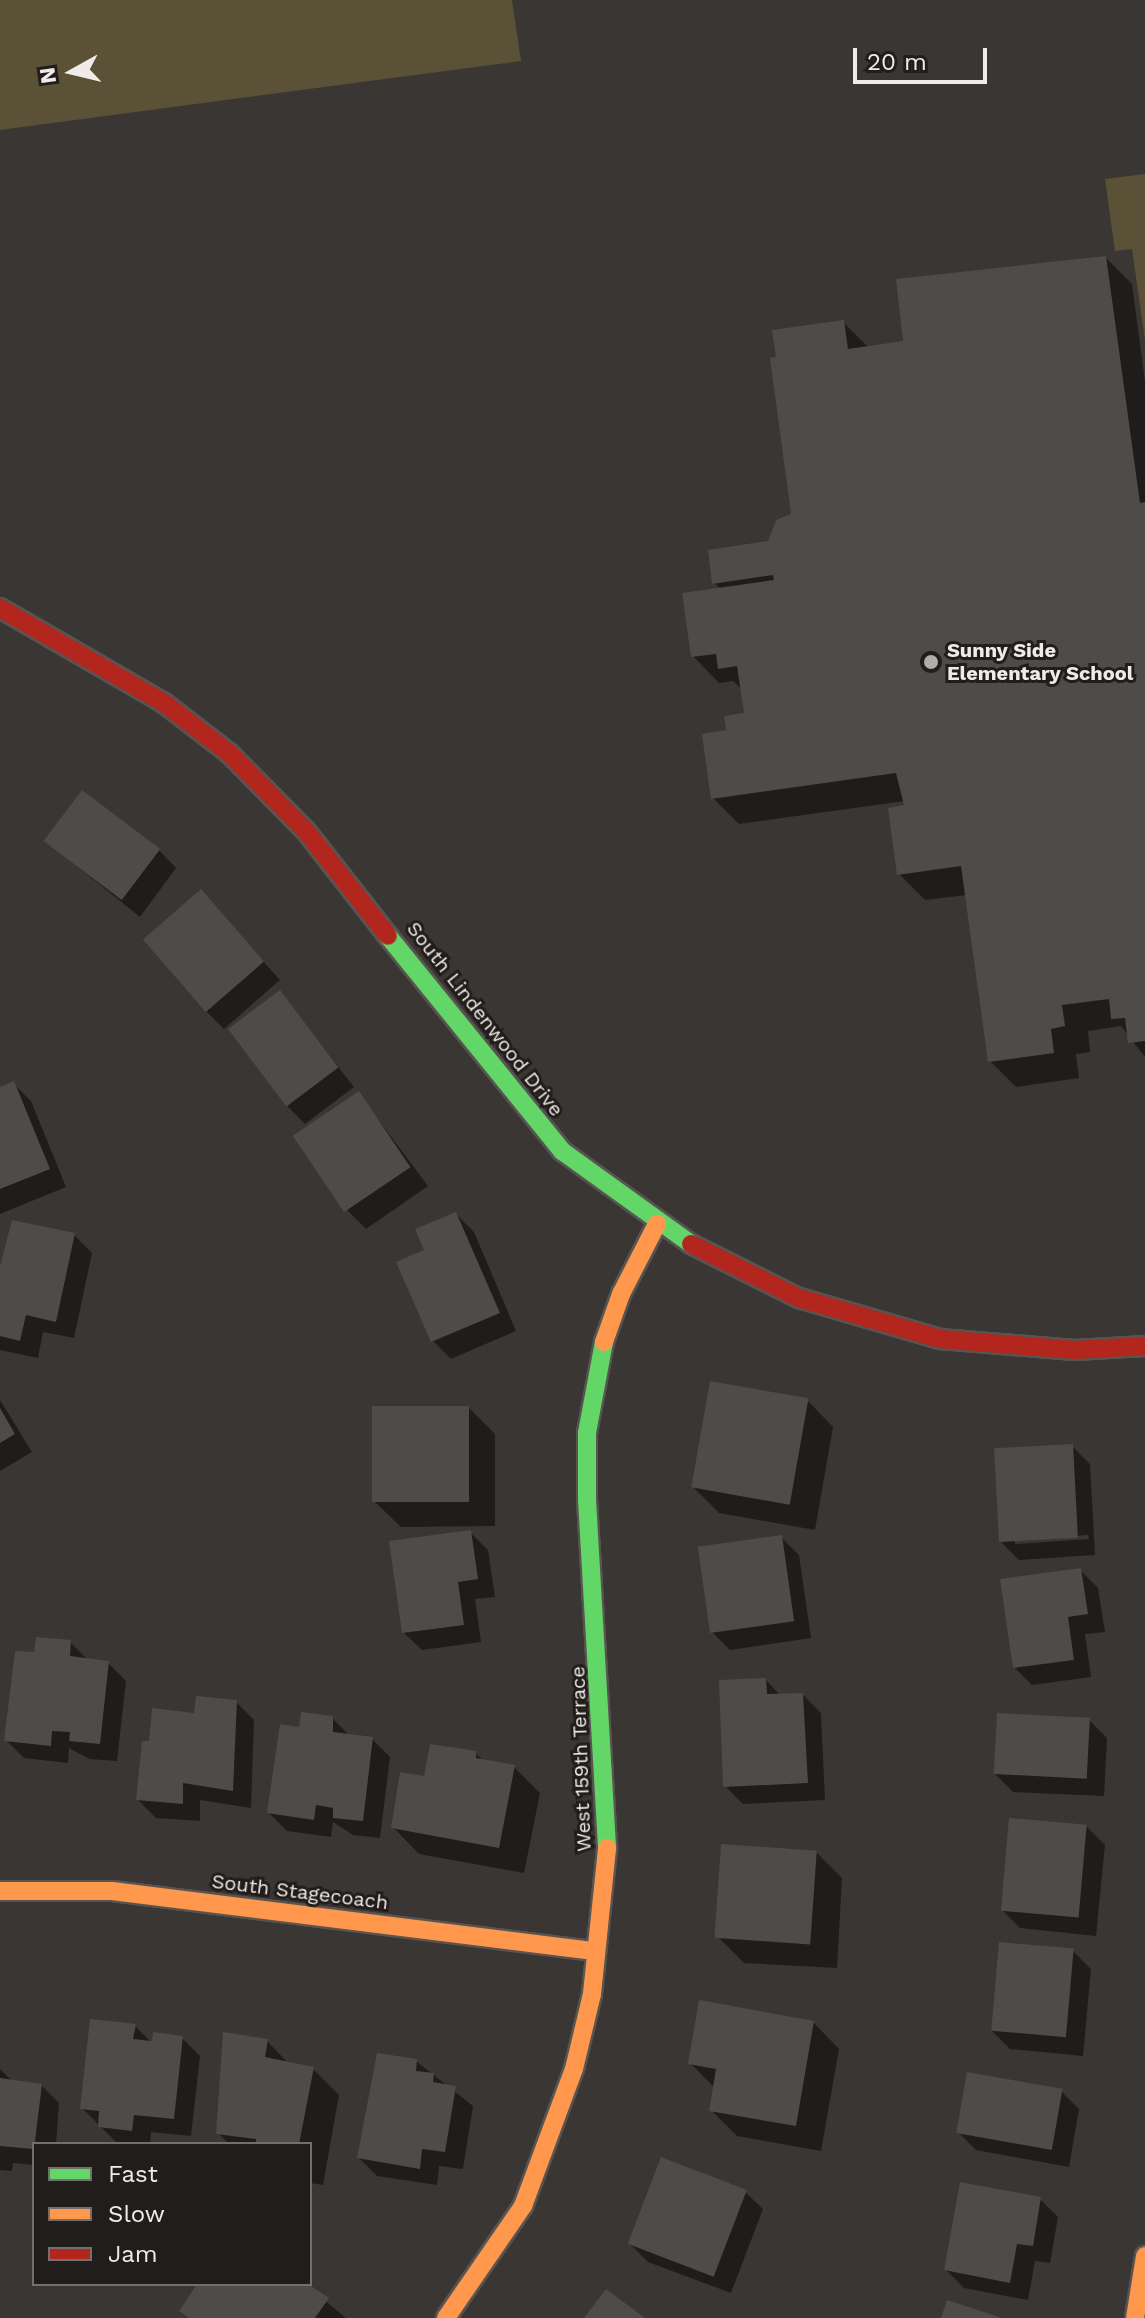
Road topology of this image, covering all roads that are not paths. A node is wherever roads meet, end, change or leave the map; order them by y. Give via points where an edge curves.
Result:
1 (0, 608) edge
2 (657, 1224) junction
3 (1145, 1346) edge
4 (0, 1891) edge
5 (594, 1951) junction
6 (1145, 2256) edge
7 (446, 2318) edge
8 (1135, 2318) edge

1 - 2 street, South Lindenwood Drive via 164,703 229,753 306,831 508,1090 562,1151
2 - 3 street, South Lindenwood Drive via 799,1298 940,1339 1075,1350
2 - 5 street, West 159th Terrace via 621,1294 598,1361 587,1433 609,1810 605,1899
4 - 5 street, South Stagecoach via 112,1891
5 - 7 street, West 159th Terrace via 592,1994 574,2069 523,2206
6 - 8 street

